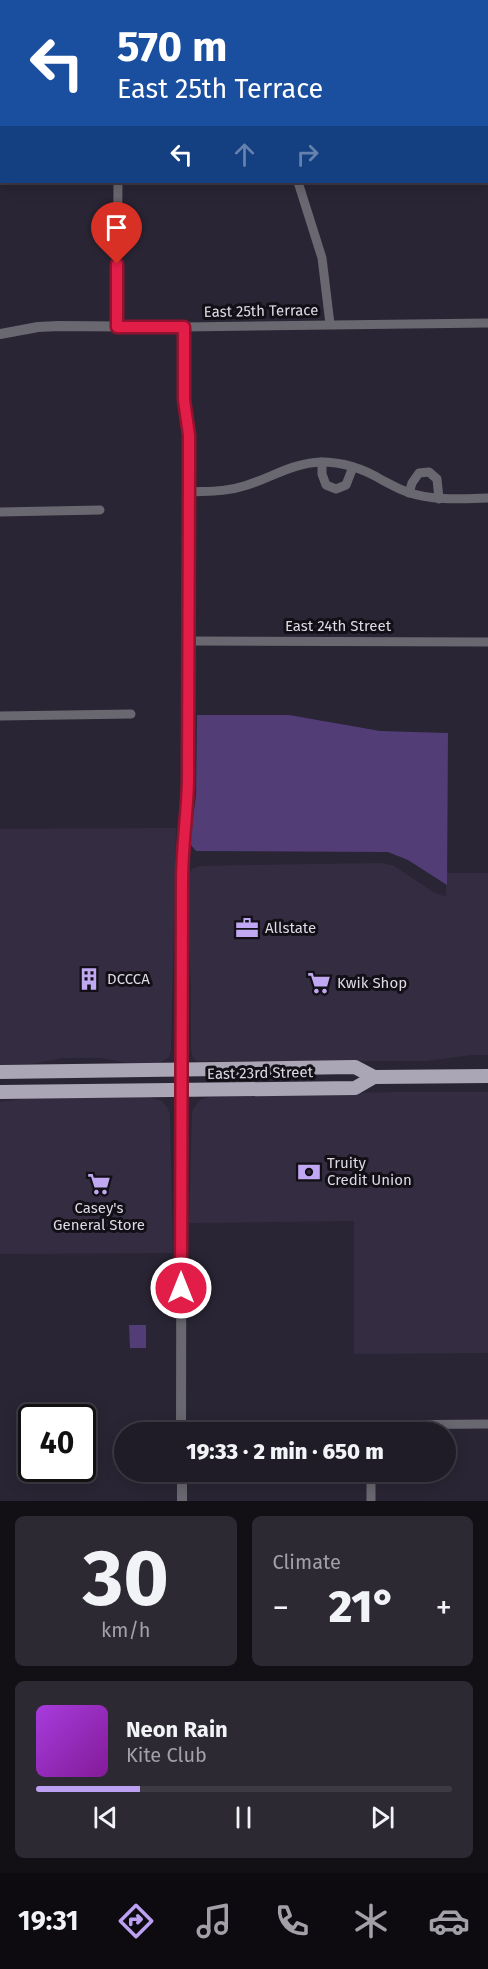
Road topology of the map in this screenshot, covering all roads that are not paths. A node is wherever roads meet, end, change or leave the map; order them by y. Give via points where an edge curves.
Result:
1 (118, 183) edge
2 (301, 183) edge
3 (488, 323) edge
4 (330, 324) junction
5 (117, 327) junction
6 (184, 327) junction
7 (0, 334) edge
8 (322, 462) junction
9 (353, 467) junction
10 (189, 492) junction
11 (409, 493) junction
12 (488, 498) edge
13 (439, 499) junction
14 (100, 510) dead end
15 (0, 512) edge
16 (189, 641) junction
17 (488, 642) edge
18 (130, 714) dead end
19 (0, 716) edge
20 (181, 1069) junction
21 (0, 1072) edge
22 (488, 1076) edge
23 (374, 1077) junction
24 (180, 1090) junction
25 (0, 1092) edge
26 (182, 1422) edge
27 (488, 1424) edge
28 (456, 1425) edge
29 (182, 1482) edge
30 (371, 1482) edge
31 (182, 1501) edge
32 (372, 1501) edge

1 - 5 street
2 - 4 street via 322,258
3 - 4 street, East 25th Terrace
4 - 6 street, East 25th Terrace
5 - 6 street, East 25th Terrace
5 - 7 street, East 25th Terrace via 38,327
6 - 10 street
8 - 9 street
8 - 9 street via 323,480 336,489 346,485
8 - 10 street via 285,468 243,487
9 - 11 street
10 - 16 street
11 - 13 street
11 - 13 street via 419,473 429,472 437,479
12 - 13 street
14 - 15 street
16 - 17 street, East 24th Street
16 - 20 street
18 - 19 street
20 - 21 main road, East 23rd Street
20 - 23 main road, East 23rd Street via 355,1067
20 - 24 street
22 - 23 main road, East 23rd Street
23 - 24 main road, East 23rd Street via 355,1088
24 - 25 main road, East 23rd Street
24 - 26 street
27 - 28 street
29 - 31 street
30 - 32 street

